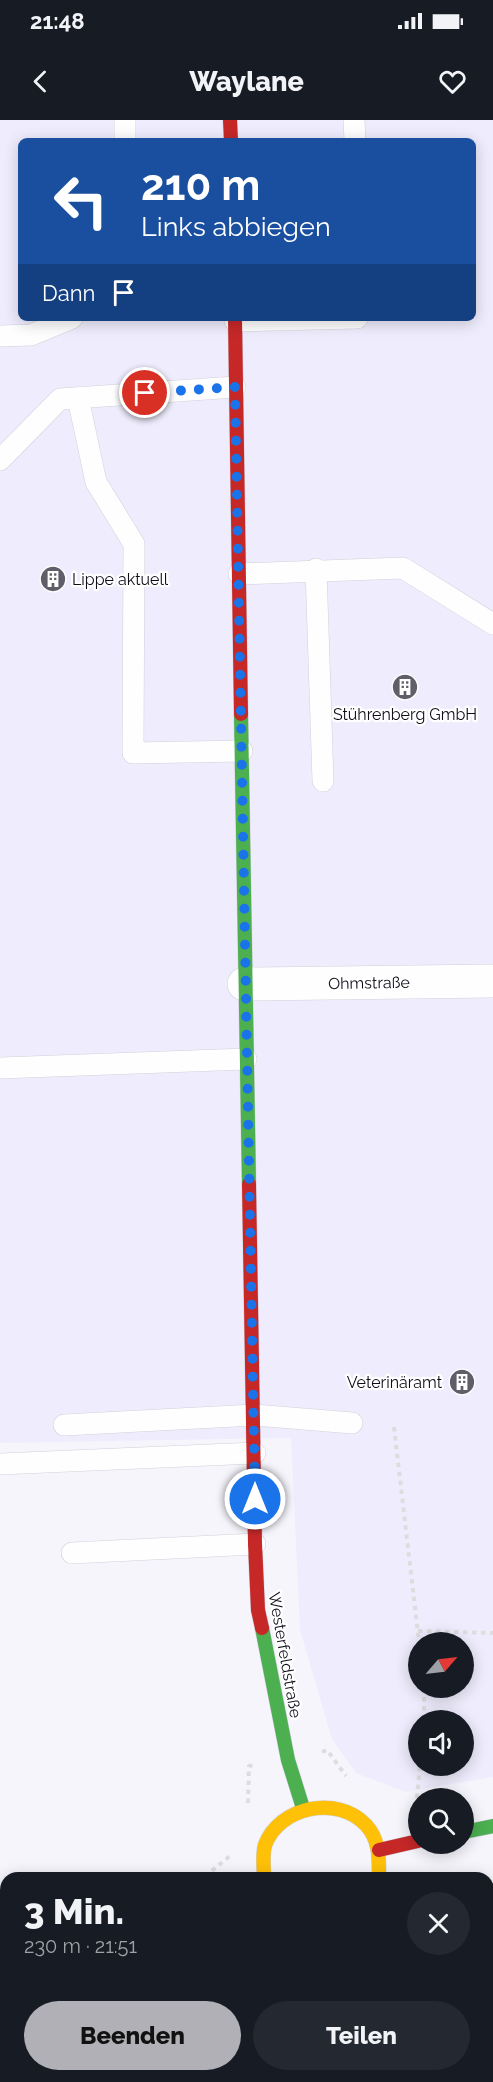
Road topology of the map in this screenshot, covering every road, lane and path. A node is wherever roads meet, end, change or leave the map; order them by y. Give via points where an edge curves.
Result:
1 (125, 120) edge
2 (230, 120) edge
3 (354, 120) edge
4 (125, 138) edge
5 (231, 138) edge
6 (355, 138) edge
7 (65, 321) edge
8 (235, 321) edge
9 (0, 336) edge
10 (235, 387) junction
11 (78, 398) junction
12 (0, 460) edge
13 (316, 569) junction
14 (239, 574) junction
15 (493, 624) edge
16 (242, 751) junction
17 (323, 781) dead end
18 (493, 981) edge
19 (244, 984) junction
20 (246, 1059) junction
21 (0, 1068) edge
22 (254, 1414) junction
23 (351, 1423) dead end
24 (64, 1425) dead end
25 (394, 1426) dead end
26 (255, 1453) junction
27 (0, 1464) edge
28 (255, 1545) junction
29 (72, 1553) dead end
30 (418, 1631) joint
31 (493, 1633) edge
32 (303, 1808) junction
33 (493, 1826) edge
34 (474, 1830) edge
35 (408, 1843) edge
36 (380, 1850) junction
37 (263, 1872) edge
38 (379, 1872) edge

1 - 4 lane
2 - 5 street
3 - 6 lane
7 - 9 lane via 31,335
8 - 10 street, Westerfeldstraße
10 - 11 lane
10 - 14 street, Westerfeldstraße
11 - 12 lane via 60,399
11 - 16 lane via 96,482 134,544 134,753
13 - 14 lane
13 - 15 lane via 403,568
13 - 17 lane
14 - 16 street, Westerfeldstraße
16 - 19 street, Westerfeldstraße
18 - 19 street, Ohmstraße
19 - 20 street, Westerfeldstraße
20 - 21 lane
20 - 22 street, Westerfeldstraße
22 - 23 lane
22 - 24 lane
22 - 26 street, Westerfeldstraße
25 - 30 path
26 - 27 lane
26 - 28 street, Westerfeldstraße
28 - 29 lane
28 - 32 street, Westerfeldstraße via 258,1610 288,1760
30 - 31 path
32 - 36 street via 341,1808 371,1832
32 - 37 street via 281,1820 267,1840
33 - 34 street
35 - 36 street
36 - 38 street

